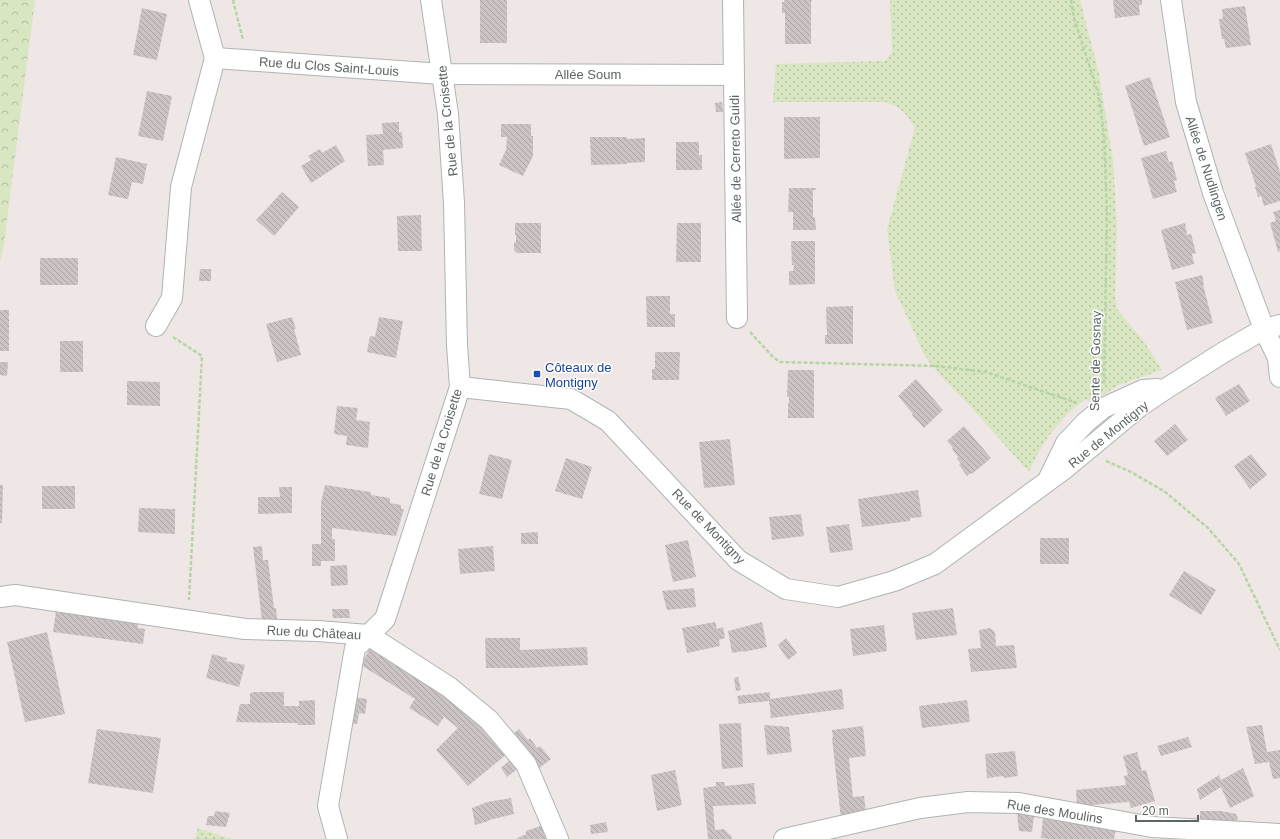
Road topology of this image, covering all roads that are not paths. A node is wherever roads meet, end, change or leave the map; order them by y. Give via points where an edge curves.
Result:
1 (199, 0) edge
2 (431, 0) edge
3 (733, 0) edge
4 (1171, 0) edge
5 (215, 58) junction
6 (442, 74) junction
7 (734, 75) junction
8 (737, 318) road end
9 (156, 326) road end
10 (1272, 327) edge
11 (1280, 377) edge
12 (460, 387) junction
13 (1167, 388) junction
14 (1048, 480) junction
15 (0, 597) edge
16 (368, 635) junction
17 (1280, 834) edge
18 (337, 839) edge
19 (558, 839) edge
20 (784, 839) edge

1 - 5 street
2 - 6 street, Rue de la Croisette
3 - 7 street, Allée de Cerreto Guidi
4 - 10 street, Allée de Nudlingen via 1186,102 1213,193
5 - 6 street, Rue du Clos Saint-Louis
5 - 9 street via 180,187 172,298
6 - 7 street, Allée Soum
6 - 12 street, Rue de la Croisette via 448,114 454,203
7 - 8 street, Allée de Cerreto Guidi
10 - 11 street, Allée de Nudlingen
10 - 13 street, Rue de Montigny via 1224,352
12 - 14 street, Rue de Montigny via 571,399 608,421 738,560 786,589 838,597 894,581 935,564
12 - 16 street, Rue de la Croisette via 385,619
13 - 14 street, Rue de Montigny via 1139,407
13 - 14 street, Rue de Montigny via 1143,390 1103,408 1066,442
15 - 16 street, Rue du Château via 15,595 245,629
16 - 18 street, Rue de la Croisette via 354,648 328,806
16 - 19 street, Rue du Château via 448,687 489,720 526,764
17 - 20 street, Rue des Moulins via 1152,827 1019,803 968,802 920,808

